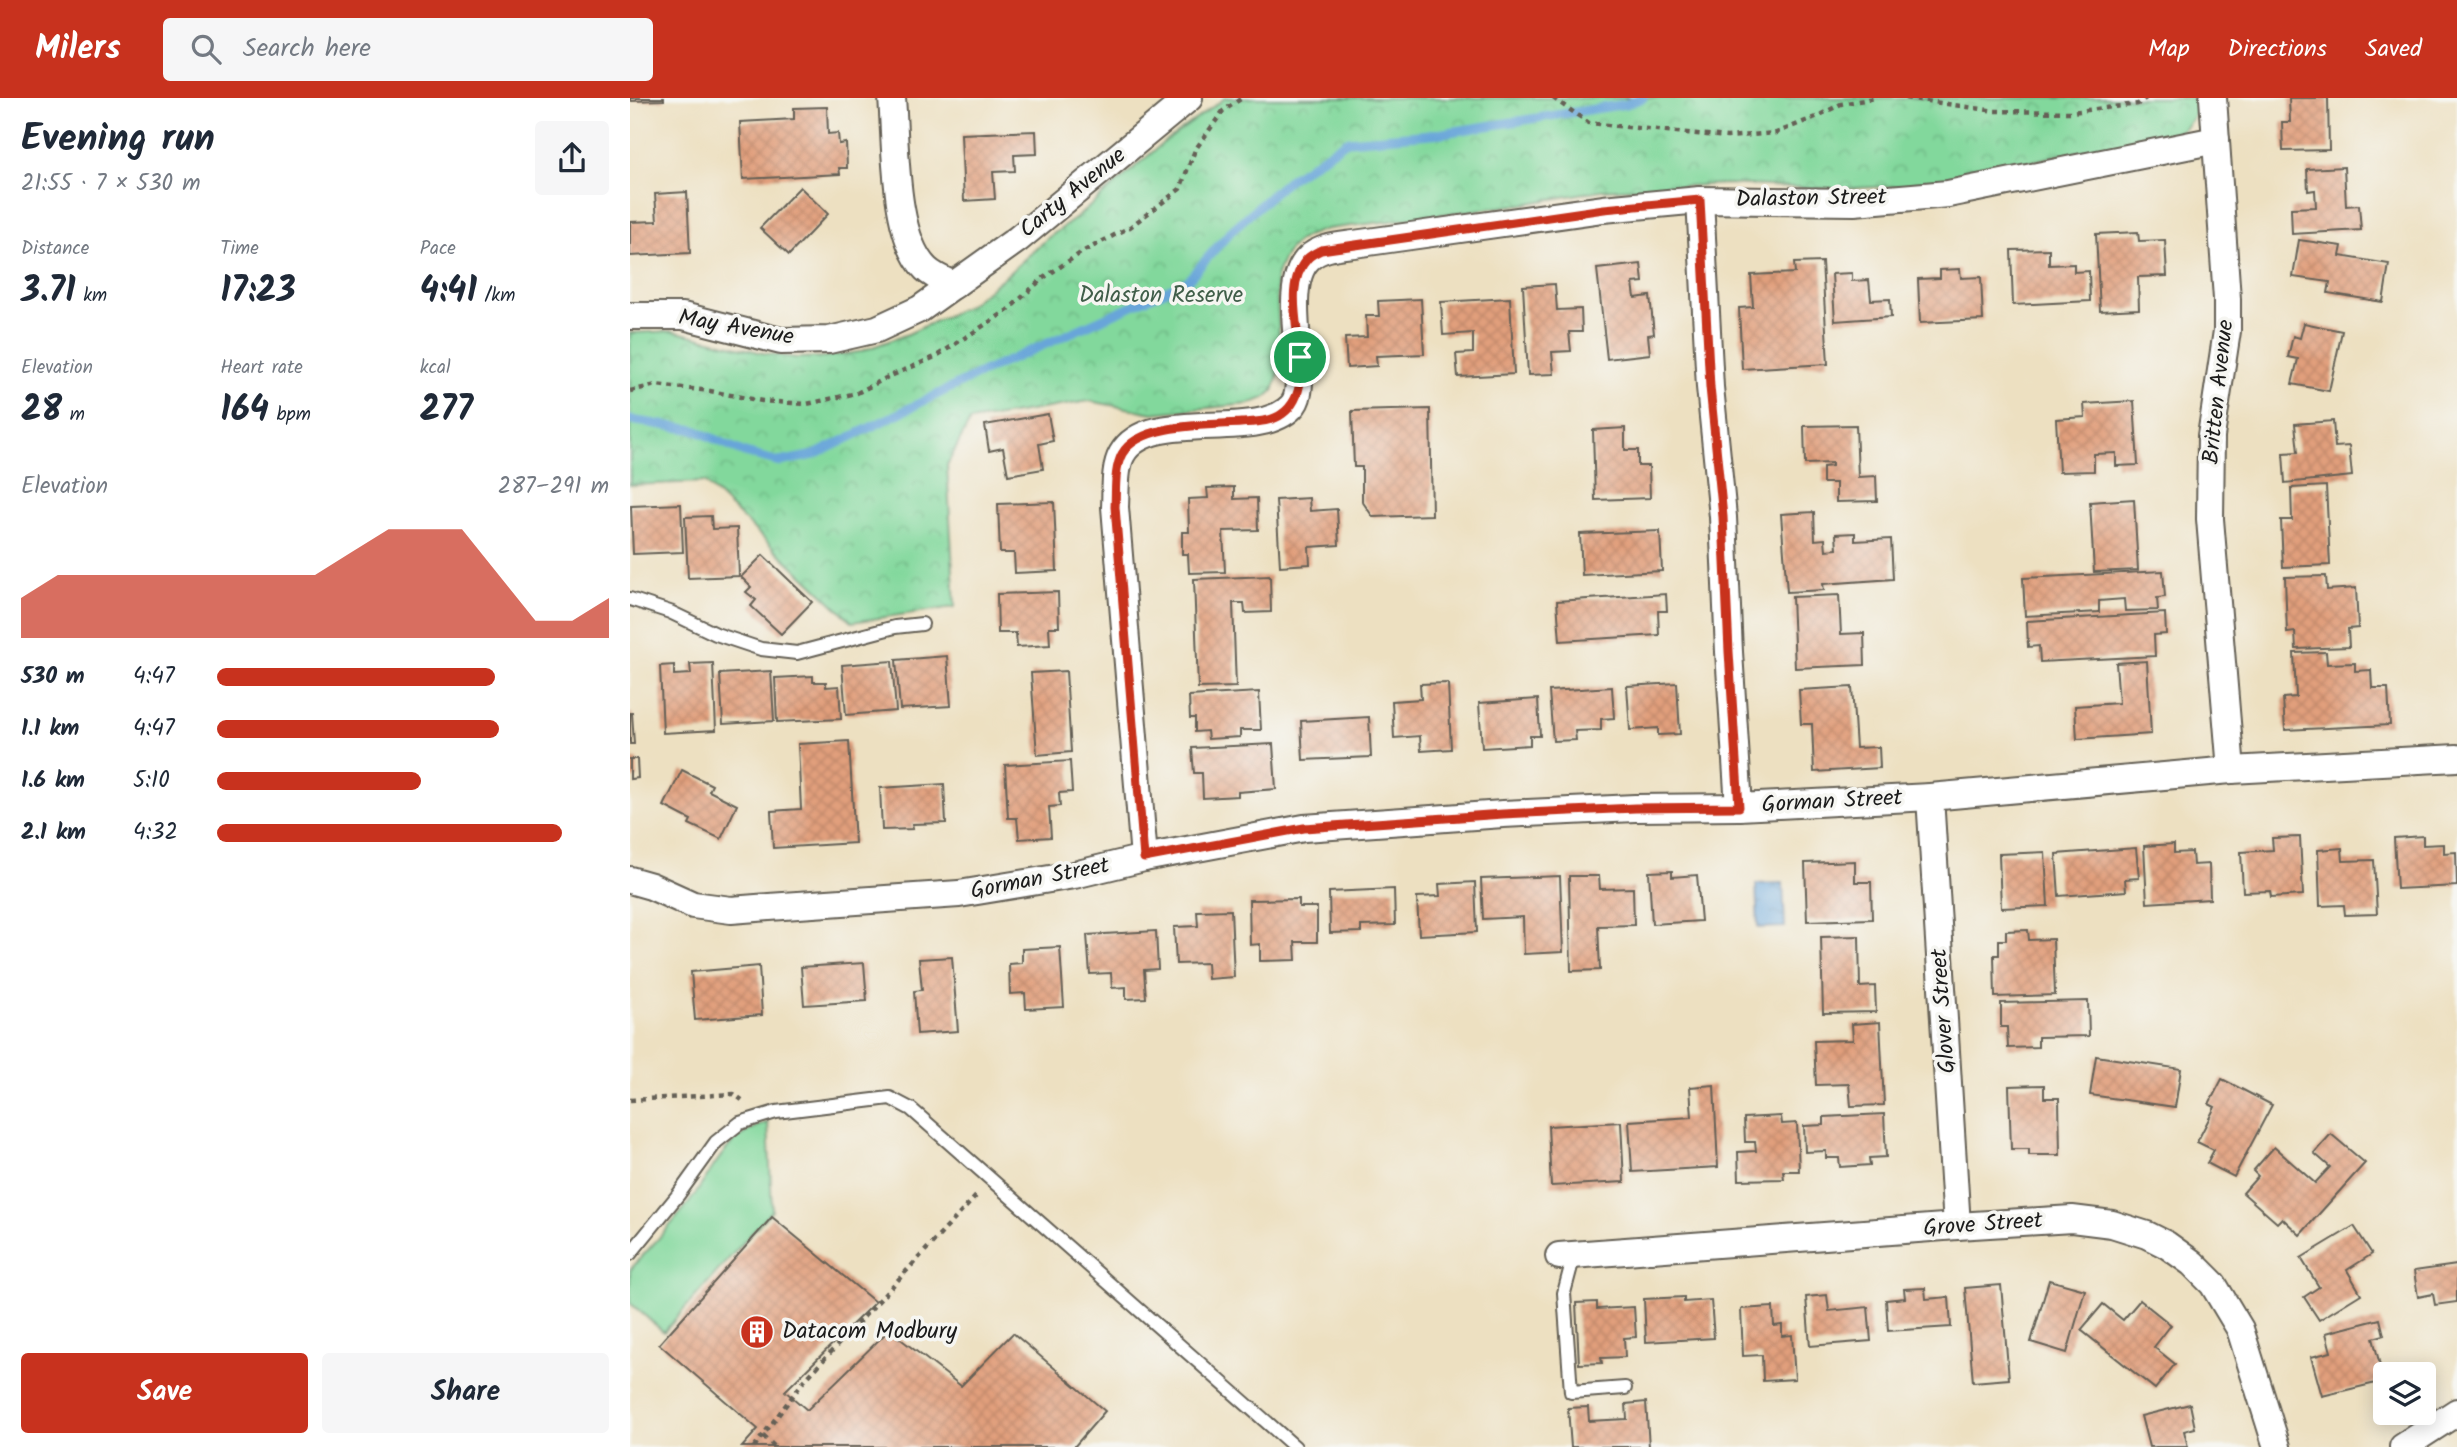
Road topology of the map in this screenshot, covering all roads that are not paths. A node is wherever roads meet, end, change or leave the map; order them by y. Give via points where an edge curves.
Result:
1 (892, 98) edge
2 (1189, 98) edge
3 (2213, 98) edge
4 (2216, 139) junction
5 (1700, 200) junction
6 (954, 285) junction
7 (630, 316) edge
8 (630, 598) edge
9 (922, 624) dead end
10 (2457, 758) edge
11 (2231, 770) junction
12 (1930, 797) junction
13 (1739, 807) junction
14 (1144, 858) junction
15 (630, 880) edge
16 (1958, 1226) junction
17 (630, 1254) edge
18 (1567, 1255) joint
19 (1625, 1388) dead end
20 (2457, 1412) edge
21 (1295, 1447) edge
22 (2277, 1447) edge
23 (2403, 1447) edge

1 - 6 street via 904,227 913,253 927,271
2 - 6 street, Carty Avenue
3 - 4 street, Britten Avenue
4 - 5 street, Dalaston Street via 1948,194 1854,202
4 - 11 street, Britten Avenue via 2227,331 2211,436 2210,519
5 - 13 street
5 - 14 street, Dalaston Street via 1604,209 1321,250 1308,258 1295,287 1300,386 1294,405 1279,417 1176,428 1138,437 1122,454 1115,507
6 - 7 street, May Avenue via 920,309 877,329 829,340 780,341 683,316
8 - 9 lane via 761,649 797,653 895,626
10 - 11 street, Gorman Street
11 - 12 street, Gorman Street
12 - 13 street, Gorman Street
12 - 16 street, Glover Street
13 - 14 street, Gorman Street via 1503,814 1304,828
14 - 15 street, Gorman Street via 959,894 730,910 693,905
16 - 18 street, Grove Street
16 - 22 street, Grove Street via 2090,1220 2147,1235 2175,1251 2213,1284 2240,1329
17 - 21 lane via 716,1142 740,1123 776,1112 890,1098 911,1109
18 - 19 lane via 1564,1293 1571,1392
20 - 23 street

